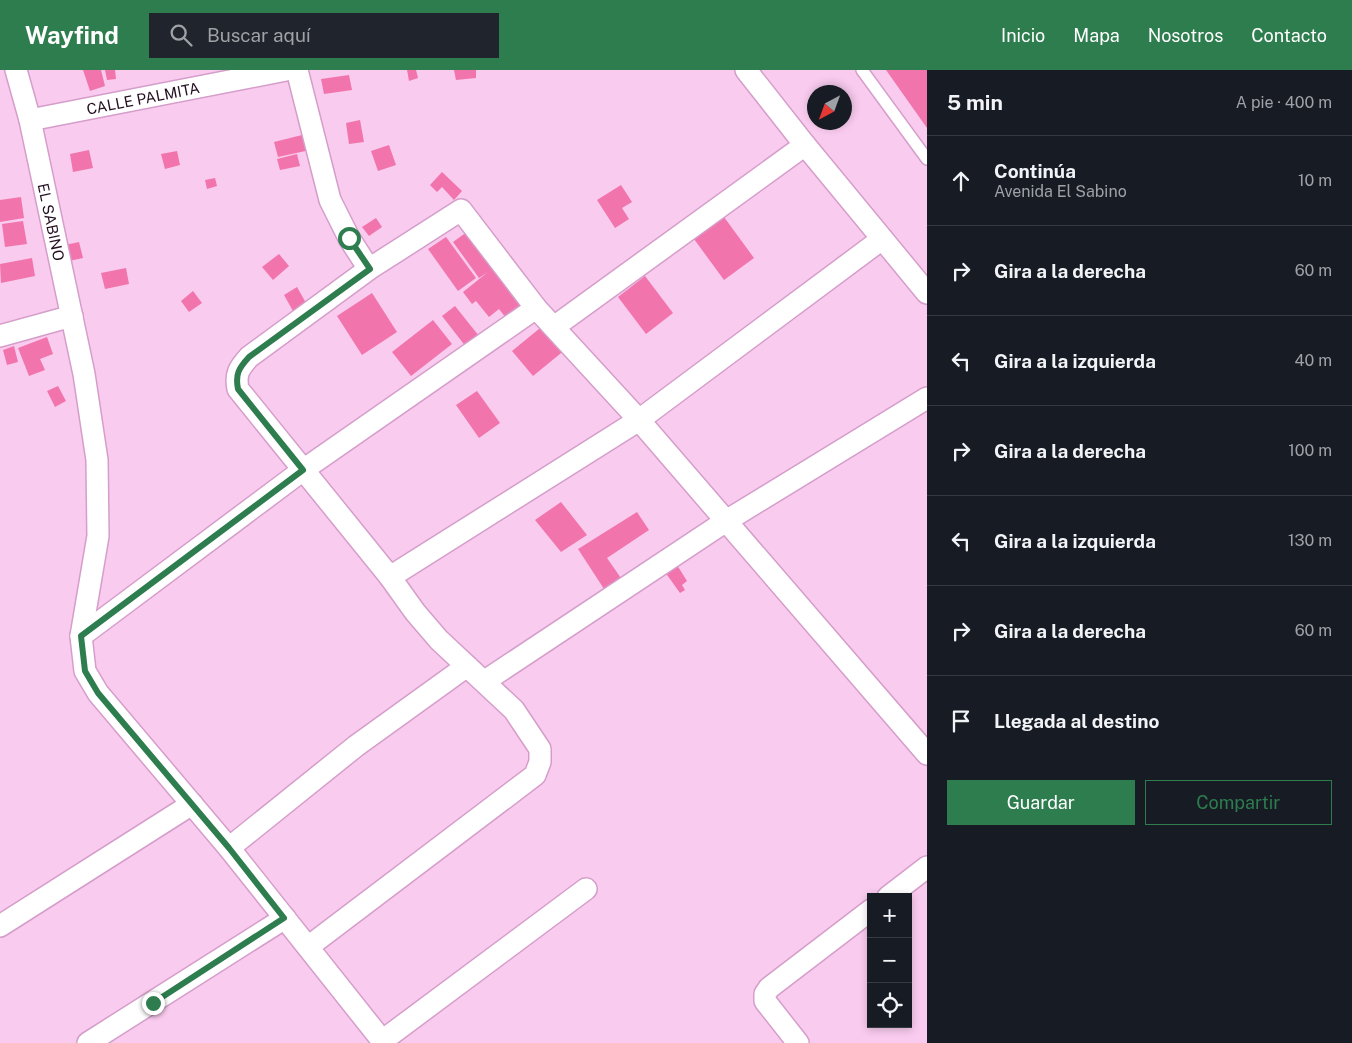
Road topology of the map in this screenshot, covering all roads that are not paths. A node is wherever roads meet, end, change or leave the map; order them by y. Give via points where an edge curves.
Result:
1 (16, 70) edge
2 (286, 70) edge
3 (297, 70) edge
4 (746, 70) edge
5 (862, 70) edge
6 (30, 120) junction
7 (805, 145) junction
8 (927, 160) edge
9 (882, 239) junction
10 (370, 269) junction
11 (927, 293) edge
12 (536, 308) junction
13 (72, 316) junction
14 (554, 327) junction
15 (0, 336) edge
16 (927, 398) edge
17 (639, 420) junction
18 (303, 470) junction
19 (726, 521) junction
20 (390, 578) junction
21 (81, 636) junction
22 (467, 666) junction
23 (485, 681) junction
24 (927, 754) edge
25 (192, 804) junction
26 (229, 848) junction
27 (927, 867) edge
28 (586, 889) dead end
29 (893, 893) edge
30 (867, 913) edge
31 (284, 918) junction
32 (0, 926) edge
33 (308, 947) junction
34 (383, 1042) edge
35 (88, 1043) edge
36 (798, 1043) edge

1 - 6 street, EL SABINO
2 - 6 street, CALLE PALMITA
3 - 10 street via 330,200 349,238
4 - 7 street
5 - 8 lane
6 - 13 street, EL SABINO
7 - 9 street
7 - 14 street
9 - 11 street
9 - 17 street
10 - 12 street via 461,210
10 - 18 street via 249,357 239,368 236,378 238,389
12 - 14 street
12 - 18 street
13 - 15 street
13 - 21 street, EL SABINO via 97,460 98,536
14 - 17 street
16 - 19 street
17 - 19 street
17 - 20 street
18 - 20 street
18 - 21 street
19 - 23 street
19 - 24 street
20 - 22 street via 421,619
21 - 25 street, EL SABINO via 85,671 98,693
22 - 23 street
22 - 26 street via 356,746
23 - 33 street via 514,710 540,749 535,775
25 - 26 street, EL SABINO
25 - 32 street
26 - 31 street, EL SABINO
27 - 29 street
28 - 34 street
30 - 36 street via 765,994 765,1001
31 - 33 street, EL SABINO
31 - 35 street
33 - 34 street, EL SABINO

